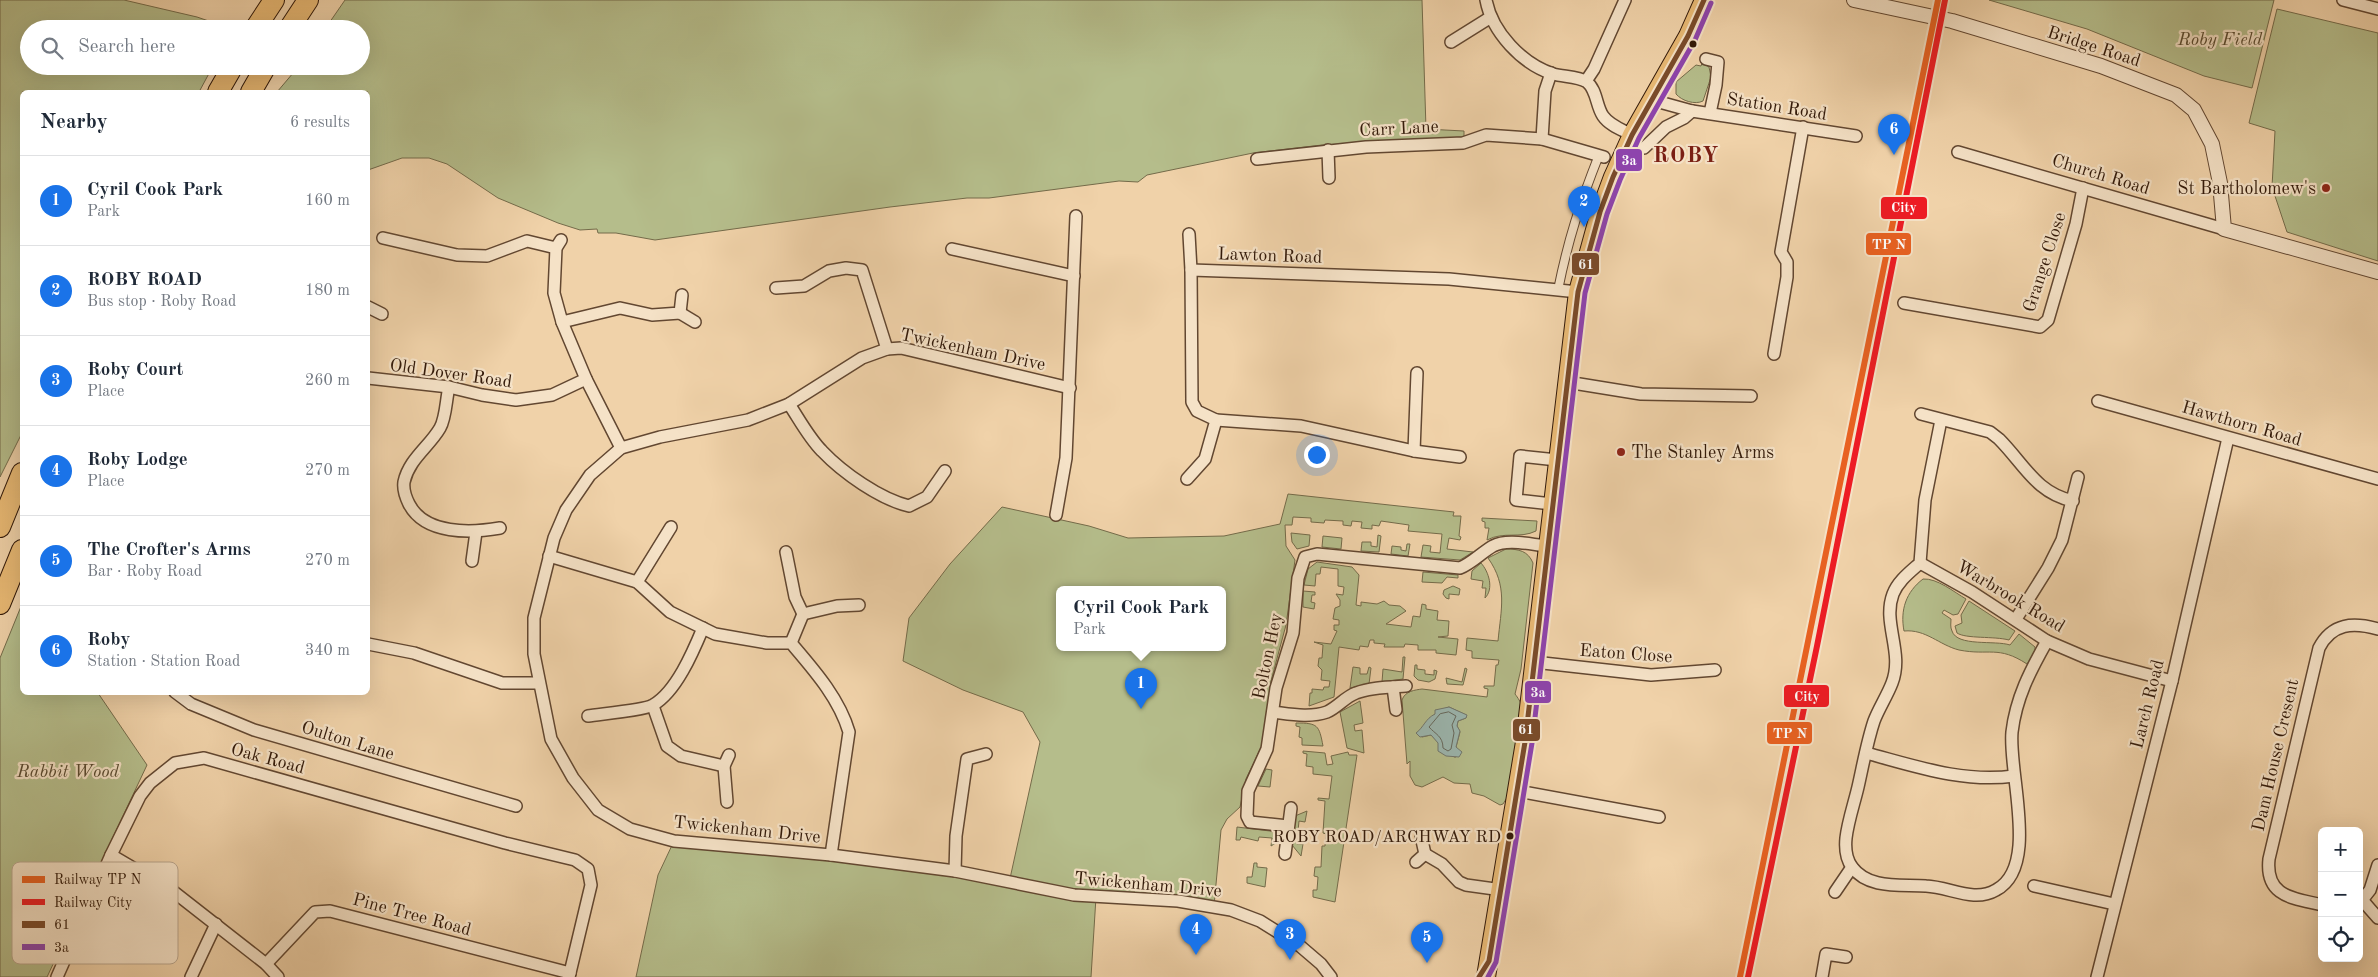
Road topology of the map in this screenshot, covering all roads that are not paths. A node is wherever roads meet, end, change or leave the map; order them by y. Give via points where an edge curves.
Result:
1 (274, 0) edge
2 (308, 0) edge
3 (1486, 0) edge
4 (1625, 0) edge
5 (1704, 0) edge
6 (1854, 0) edge
7 (2342, 0) edge
8 (2378, 9) edge
9 (1491, 17) junction
10 (261, 20) edge
11 (295, 20) edge
12 (1451, 42) dead end
13 (1706, 59) dead end
14 (1551, 73) junction
15 (228, 75) edge
16 (261, 75) edge
17 (1586, 81) junction
18 (219, 90) edge
19 (252, 90) edge
20 (1652, 100) junction
21 (1692, 111) junction
22 (1710, 113) junction
23 (1803, 127) junction
24 (1856, 136) dead end
25 (1542, 139) junction
26 (1638, 141) junction
27 (1328, 150) junction
28 (1958, 152) dead end
29 (1602, 156) joint
30 (1257, 159) dead end
31 (1329, 178) dead end
32 (2083, 188) junction
33 (1076, 216) dead end
34 (2224, 229) junction
35 (1189, 234) dead end
36 (384, 238) dead end
37 (952, 249) dead end
38 (1191, 270) junction
39 (2378, 272) edge
40 (1074, 276) junction
41 (776, 288) dead end
42 (1558, 290) junction
43 (1578, 292) junction
44 (682, 295) dead end
45 (1904, 303) dead end
46 (370, 309) edge
47 (680, 313) junction
48 (382, 314) dead end
49 (562, 322) junction
50 (694, 322) dead end
51 (887, 349) junction
52 (1774, 354) dead end
53 (1417, 374) dead end
54 (370, 378) edge
55 (586, 379) junction
56 (1567, 382) junction
57 (448, 387) junction
58 (1070, 388) junction
59 (1751, 396) dead end
60 (2098, 401) dead end
61 (789, 404) junction
62 (1921, 414) dead end
63 (1216, 420) junction
64 (1941, 420) junction
65 (2228, 438) junction
66 (621, 448) junction
67 (1414, 451) junction
68 (1460, 457) dead end
69 (1557, 460) junction
70 (945, 471) dead end
71 (2078, 477) dead end
72 (20, 478) edge
73 (1187, 479) dead end
74 (2378, 479) edge
75 (2073, 501) junction
76 (1552, 504) junction
77 (1056, 515) dead end
78 (0, 527) edge
79 (671, 527) dead end
80 (500, 528) dead end
81 (476, 532) junction
82 (1548, 546) junction
83 (786, 552) dead end
84 (20, 555) edge
85 (549, 556) junction
86 (472, 560) dead end
87 (1920, 563) junction
88 (637, 582) junction
89 (0, 604) edge
90 (859, 606) dead end
91 (803, 614) junction
92 (2016, 619) junction
93 (703, 628) junction
94 (2378, 629) edge
95 (2047, 641) junction
96 (791, 643) junction
97 (370, 644) edge
98 (1534, 662) junction
99 (1715, 670) dead end
100 (2172, 681) junction
101 (538, 683) junction
102 (1406, 686) dead end
103 (1393, 687) junction
104 (179, 695) edge
105 (653, 706) junction
106 (1396, 710) dead end
107 (1273, 712) junction
108 (588, 716) dead end
109 (1866, 753) junction
110 (986, 754) dead end
111 (730, 755) dead end
112 (724, 766) junction
113 (2014, 776) junction
114 (1518, 790) junction
115 (727, 802) dead end
116 (516, 806) dead end
117 (1290, 808) dead end
118 (1659, 817) dead end
119 (1288, 826) junction
120 (1421, 836) dead end
121 (1284, 854) dead end
122 (1425, 854) junction
123 (111, 855) junction
124 (831, 856) junction
125 (108, 862) edge
126 (123, 862) edge
127 (1416, 862) dead end
128 (2378, 865) edge
129 (1852, 867) junction
130 (955, 871) junction
131 (2034, 886) dead end
132 (1502, 890) junction
133 (1835, 892) dead end
134 (178, 895) edge
135 (2363, 900) edge
136 (2114, 904) junction
137 (2318, 904) edge
138 (2363, 905) edge
139 (2378, 918) edge
140 (216, 924) junction
141 (1846, 957) dead end
142 (63, 964) edge
143 (266, 964) junction
144 (1488, 969) edge
145 (569, 975) edge
146 (57, 977) edge
147 (191, 977) edge
148 (278, 977) edge
149 (1331, 977) edge
150 (1479, 977) edge
151 (1822, 977) edge
152 (2097, 977) edge

1 - 10 highway
2 - 11 highway
3 - 9 street
4 - 17 street
5 - 20 main road
6 - 34 street, Bridge Road via 1952,21 2101,66 2167,90 2183,100 2200,118 2212,144
7 - 8 street
9 - 12 street
9 - 14 street via 1518,53
13 - 22 street via 1718,62
14 - 17 street
14 - 25 street via 1545,91
15 - 18 highway
16 - 19 highway
17 - 26 street via 1604,117
20 - 21 street, Station Road
20 - 26 main road
21 - 22 street, Station Road
21 - 26 street
22 - 23 street, Station Road
23 - 24 street, Station Road
23 - 52 street via 1780,252 1787,262 1787,276
25 - 27 street, Carr Lane via 1486,135 1463,143
25 - 29 street, Carr Lane
26 - 43 main road via 1613,177
27 - 30 street, Carr Lane
27 - 31 street
28 - 32 street, Church Road
29 - 42 street via 1572,228
32 - 34 street, Church Road
32 - 45 street, Grange Close via 2048,320 2040,327
33 - 40 street
34 - 39 street, Church Road
35 - 38 street
36 - 49 street via 456,255 487,256 527,242 559,244 554,293
37 - 40 street
38 - 42 street, Lawton Road via 1449,279
38 - 63 street via 1192,402 1197,411
40 - 58 street
41 - 51 street via 804,286 829,271 862,270
42 - 43 street, Lawton Road
43 - 56 main road
44 - 47 street
46 - 48 street
47 - 49 street via 652,315 620,308
47 - 50 street
49 - 55 street
51 - 58 street, Twickenham Drive via 901,348
51 - 61 street, Twickenham Drive via 862,358
53 - 67 street
54 - 57 street, Old Dover Road
55 - 57 street, Old Dover Road via 552,395 516,400
55 - 66 street
56 - 59 street via 1641,394
56 - 69 main road
57 - 81 street via 440,428 419,452 404,484 407,500 414,514 429,524
58 - 77 street via 1066,458
60 - 65 street, Hawthorn Road
61 - 66 street, Twickenham Drive via 748,420
61 - 70 street via 821,451 858,481 894,502 909,506 927,497
62 - 64 street
63 - 67 street via 1301,426
63 - 73 street via 1205,459
64 - 75 street via 1990,432 2004,443 2046,491
64 - 87 street via 1925,500
65 - 74 street, Hawthorn Road
65 - 100 street, Larch Road
66 - 85 street, Twickenham Drive via 590,474 566,510
67 - 68 street
69 - 76 main road
69 - 76 street via 1520,456 1516,500
71 - 75 street
72 - 78 highway
75 - 92 street via 2056,554
76 - 82 main road
79 - 88 street
80 - 81 street
81 - 86 street
82 - 98 main road
82 - 107 street, Bolton Hey via 1503,543 1492,546 1460,568 1317,554 1305,557 1298,578 1293,633 1276,688
83 - 91 street via 795,597
84 - 89 highway
85 - 88 street
85 - 101 street, Twickenham Drive via 534,618
87 - 92 street, Warbrook Road
87 - 109 street via 1897,586 1893,595 1890,621 1896,650 1895,673 1874,723
88 - 93 street via 670,612
90 - 91 street via 837,606
91 - 96 street
92 - 95 street, Warbrook Road
93 - 96 street via 715,634 767,643
93 - 105 street via 685,668
94 - 137 street, Dam House Cresent via 2358,624 2340,627 2325,637 2319,648 2269,859 2269,878 2275,888 2291,897
95 - 100 street, Warbrook Road via 2090,659
95 - 113 street via 2030,670 2019,699 2012,733
96 - 124 street via 835,702 849,732
97 - 101 street via 414,654 502,683
98 - 99 street, Eaton Close via 1651,675
98 - 114 main road
100 - 136 street, Larch Road
101 - 124 street, Twickenham Drive via 551,739 573,778 598,810 630,829 674,841
102 - 103 street
103 - 106 street
103 - 107 street via 1355,693 1321,713 1295,715
104 - 116 street, Oulton Lane via 191,704 254,730
105 - 108 street
105 - 112 street via 667,746 681,756
107 - 119 street, Bolton Hey via 1267,749 1250,785 1247,816 1250,822
109 - 113 street via 1957,776 1982,779
109 - 129 street via 1846,837 1847,857
110 - 130 street via 967,759 956,836
111 - 112 street
112 - 115 street
113 - 129 street via 2019,823 2018,859 2010,878 1998,890 1972,896 1928,886 1872,882
114 - 118 street
114 - 132 main road
117 - 119 street
119 - 121 street
120 - 122 street
122 - 127 street
122 - 132 street via 1442,864 1459,882
123 - 125 street, Oak Road
123 - 126 street
123 - 145 street, Oak Road via 140,796 150,783 175,763 204,758 575,860 588,869 592,885
124 - 130 street, Twickenham Drive
128 - 135 street
129 - 133 street
130 - 149 street, Twickenham Drive via 1074,895 1178,901 1231,910 1260,921 1300,946
131 - 136 street
132 - 144 main road
134 - 140 street
136 - 152 street, Larch Road
138 - 139 street
140 - 143 street
140 - 147 street
141 - 151 street via 1826,954
142 - 146 street, Oak Road
143 - 145 street, Pine Tree Road via 315,912 330,911
143 - 148 street
144 - 150 main road

